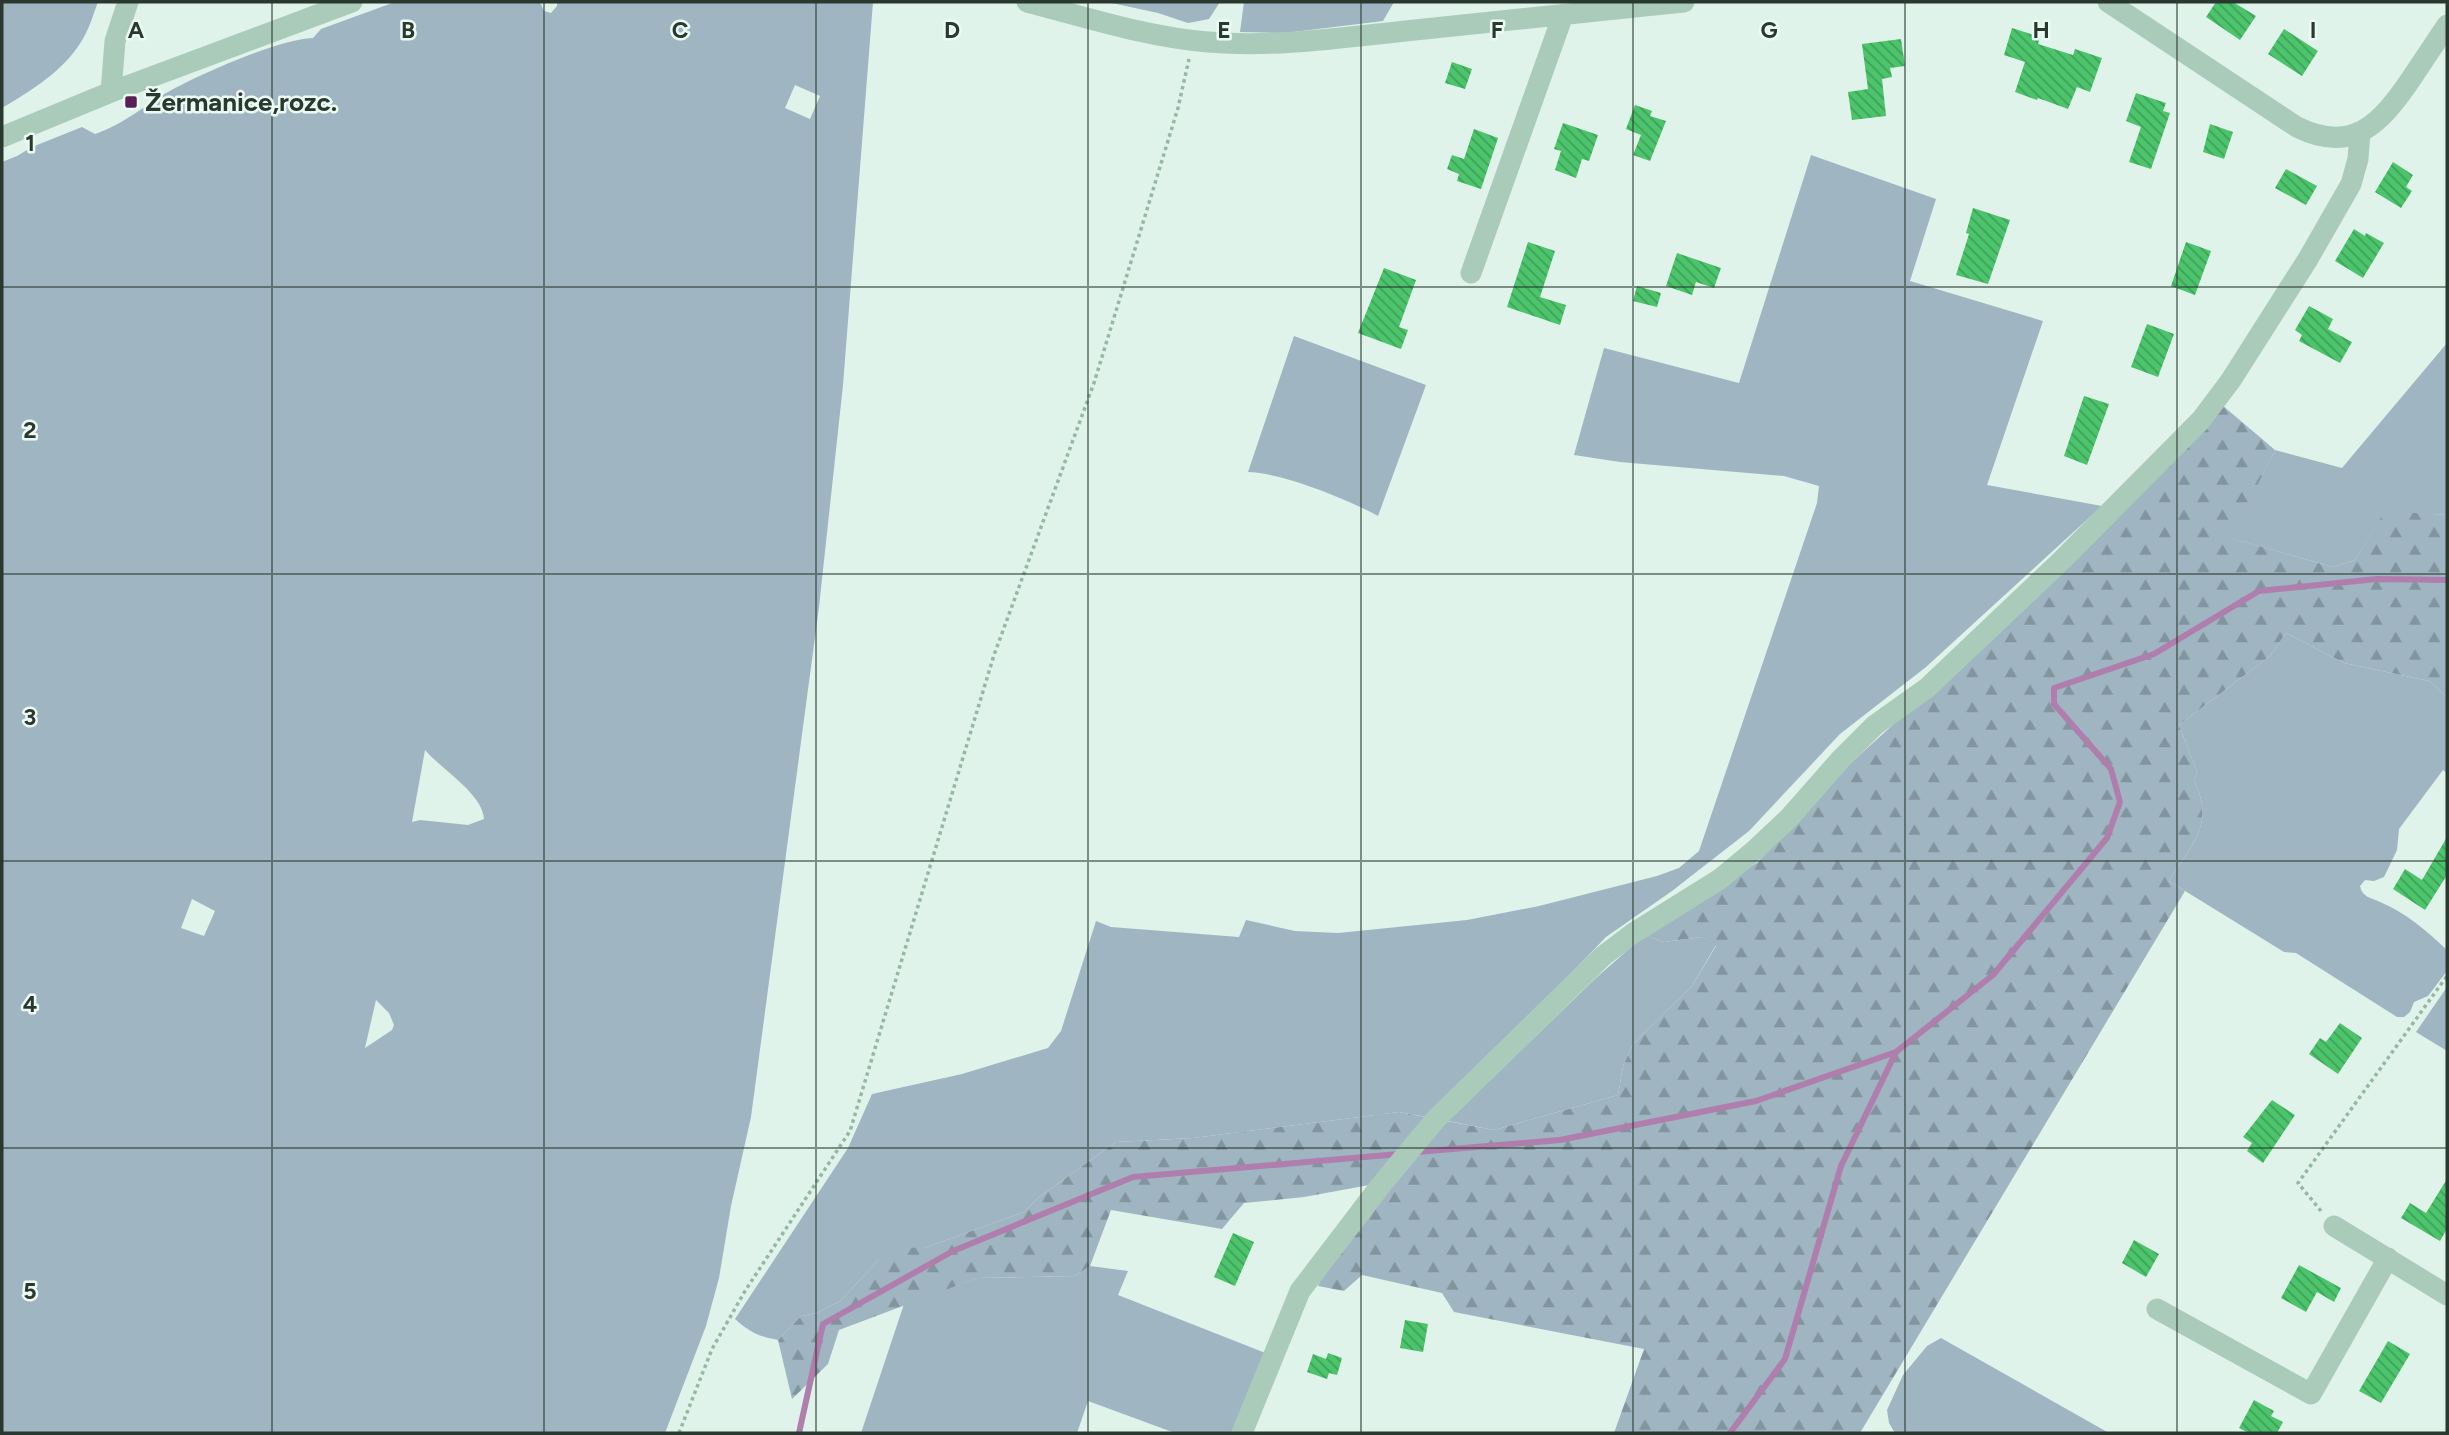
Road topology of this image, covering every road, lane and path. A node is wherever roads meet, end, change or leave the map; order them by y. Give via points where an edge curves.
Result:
1 (128, 2) edge
2 (352, 2) edge
3 (1027, 2) edge
4 (1684, 2) edge
5 (2108, 2) edge
6 (1563, 15) junction
7 (2447, 25) edge
8 (1194, 40) junction
9 (111, 92) junction
10 (2360, 132) junction
11 (2, 137) edge
12 (1471, 273) dead end
13 (2447, 976) edge
14 (2334, 1226) joint
15 (2388, 1258) junction
16 (2447, 1295) edge
17 (2157, 1309) dead end
18 (679, 1433) edge
19 (1242, 1433) edge

1 - 9 street via 115,41
2 - 9 street
3 - 8 street
4 - 6 street
5 - 10 street via 2297,127 2322,136
6 - 8 street via 1293,42
6 - 12 street
7 - 10 street via 2392,106
8 - 18 path via 1178,108 1094,383 994,655 850,1131 712,1349
9 - 11 street
10 - 19 street via 2351,184 2308,259 2201,421 1927,688 1875,726 1839,760 1756,849 1720,879 1603,956 1436,1119 1300,1291
13 - 14 path via 2298,1184
14 - 15 street
15 - 16 street
15 - 17 street via 2311,1394

